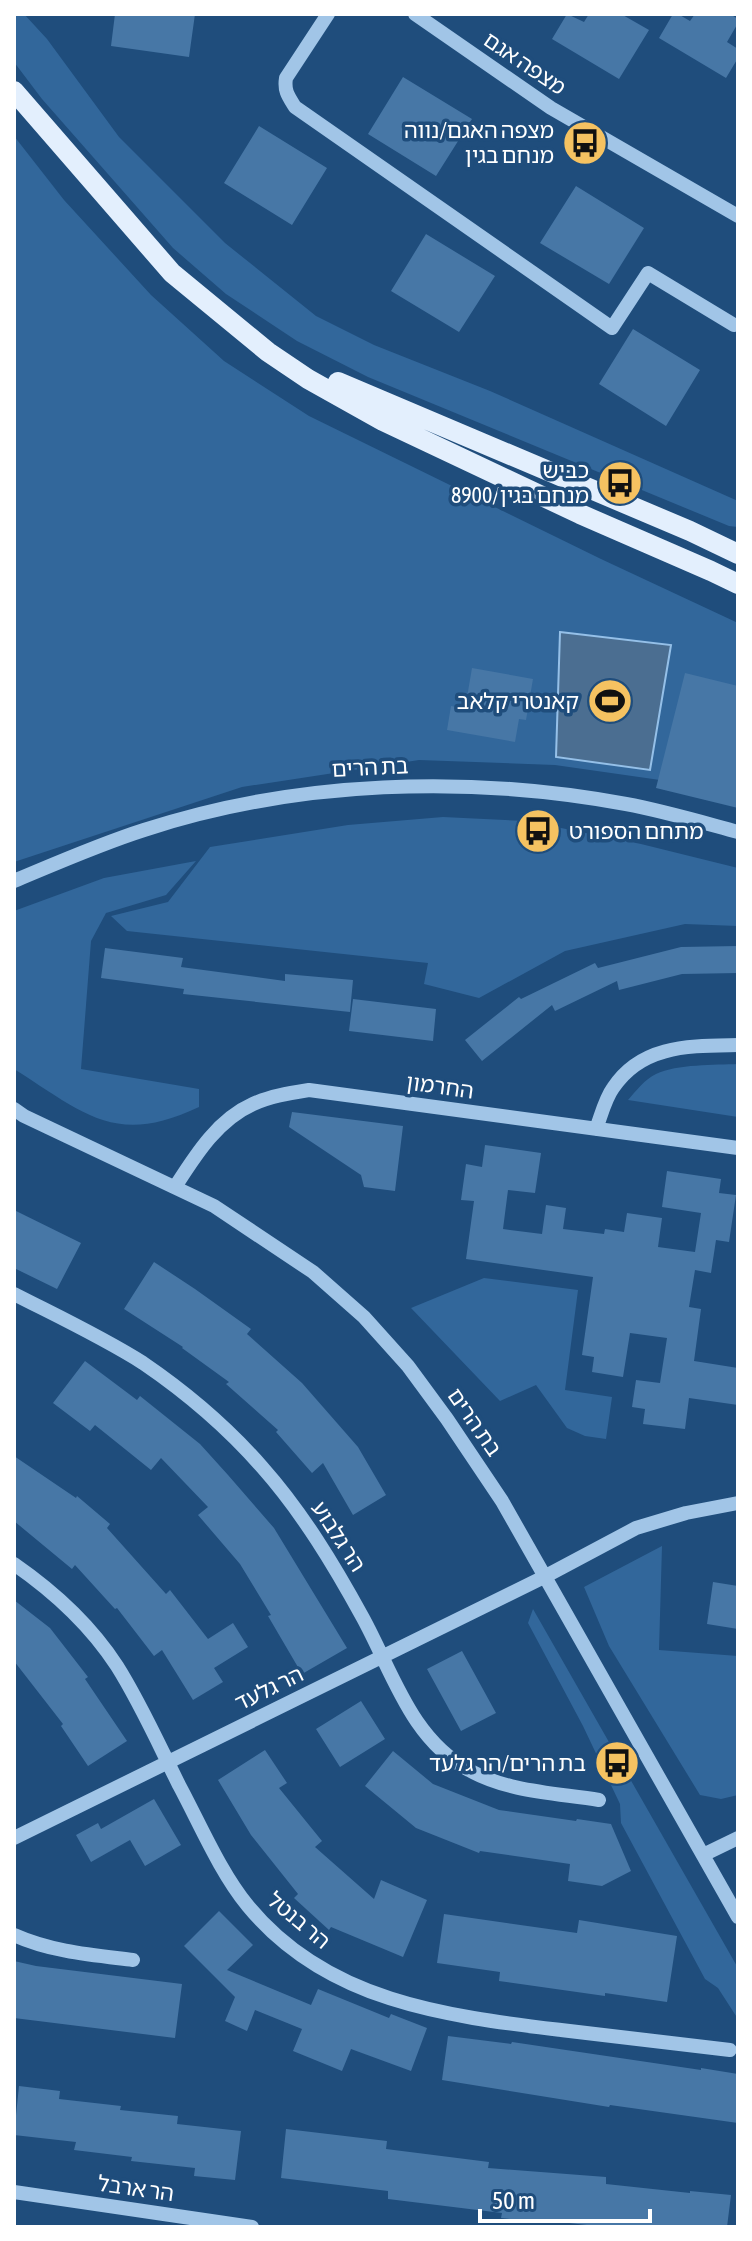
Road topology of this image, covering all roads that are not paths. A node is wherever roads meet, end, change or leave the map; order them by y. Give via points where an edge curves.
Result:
1 (328, 14) edge
2 (415, 14) edge
3 (14, 91) edge
4 (738, 216) edge
5 (199, 296) junction
6 (734, 325) dead end
7 (690, 531) junction
8 (738, 548) edge
9 (738, 554) edge
10 (738, 584) edge
11 (738, 832) edge
12 (14, 881) edge
13 (738, 1045) edge
14 (14, 1109) edge
15 (596, 1129) junction
16 (738, 1148) edge
17 (175, 1187) junction
18 (14, 1294) edge
19 (738, 1503) edge
20 (14, 1564) edge
21 (544, 1577) junction
22 (381, 1657) junction
23 (167, 1762) junction
24 (599, 1800) dead end
25 (14, 1838) edge
26 (738, 1838) edge
27 (703, 1855) junction
28 (738, 1917) edge
29 (14, 1935) edge
30 (133, 1960) dead end
31 (730, 2050) dead end
32 (14, 2192) edge
33 (252, 2227) edge

1 - 6 street via 286,78 284,87 295,107 612,328 648,273
2 - 4 street, מצפה אגם via 551,108
3 - 5 main road via 130,227
5 - 7 main road via 310,369
5 - 10 main road via 268,352 383,421
7 - 8 main road
7 - 9 main road
11 - 12 street, בת הרים via 627,804 560,795 394,786 321,791 237,806 147,829
13 - 15 street via 691,1046 648,1055 611,1090
14 - 17 street, בת הרים
15 - 16 street, החרמון
15 - 17 street, החרמון via 309,1090 251,1104 199,1149
17 - 21 street, בת הרים via 214,1206 313,1272 364,1317 447,1419
18 - 22 street, הר גלבוע via 141,1362 227,1429 318,1542
19 - 21 street, הר גלעד via 636,1528
20 - 23 street, הר בנטל via 61,1602 116,1664
21 - 22 street, הר גלעד
21 - 27 street, בת הרים
22 - 23 street, הר גלעד
22 - 24 street, הר גלבוע via 422,1731 469,1771 530,1790
23 - 25 street, הר גלעד
23 - 31 street, הר בנטל via 246,1905 306,1960 346,1981 410,2005 473,2019
26 - 27 street
27 - 28 street, בת הרים
29 - 30 street via 61,1951
32 - 33 street, הר ארבל

